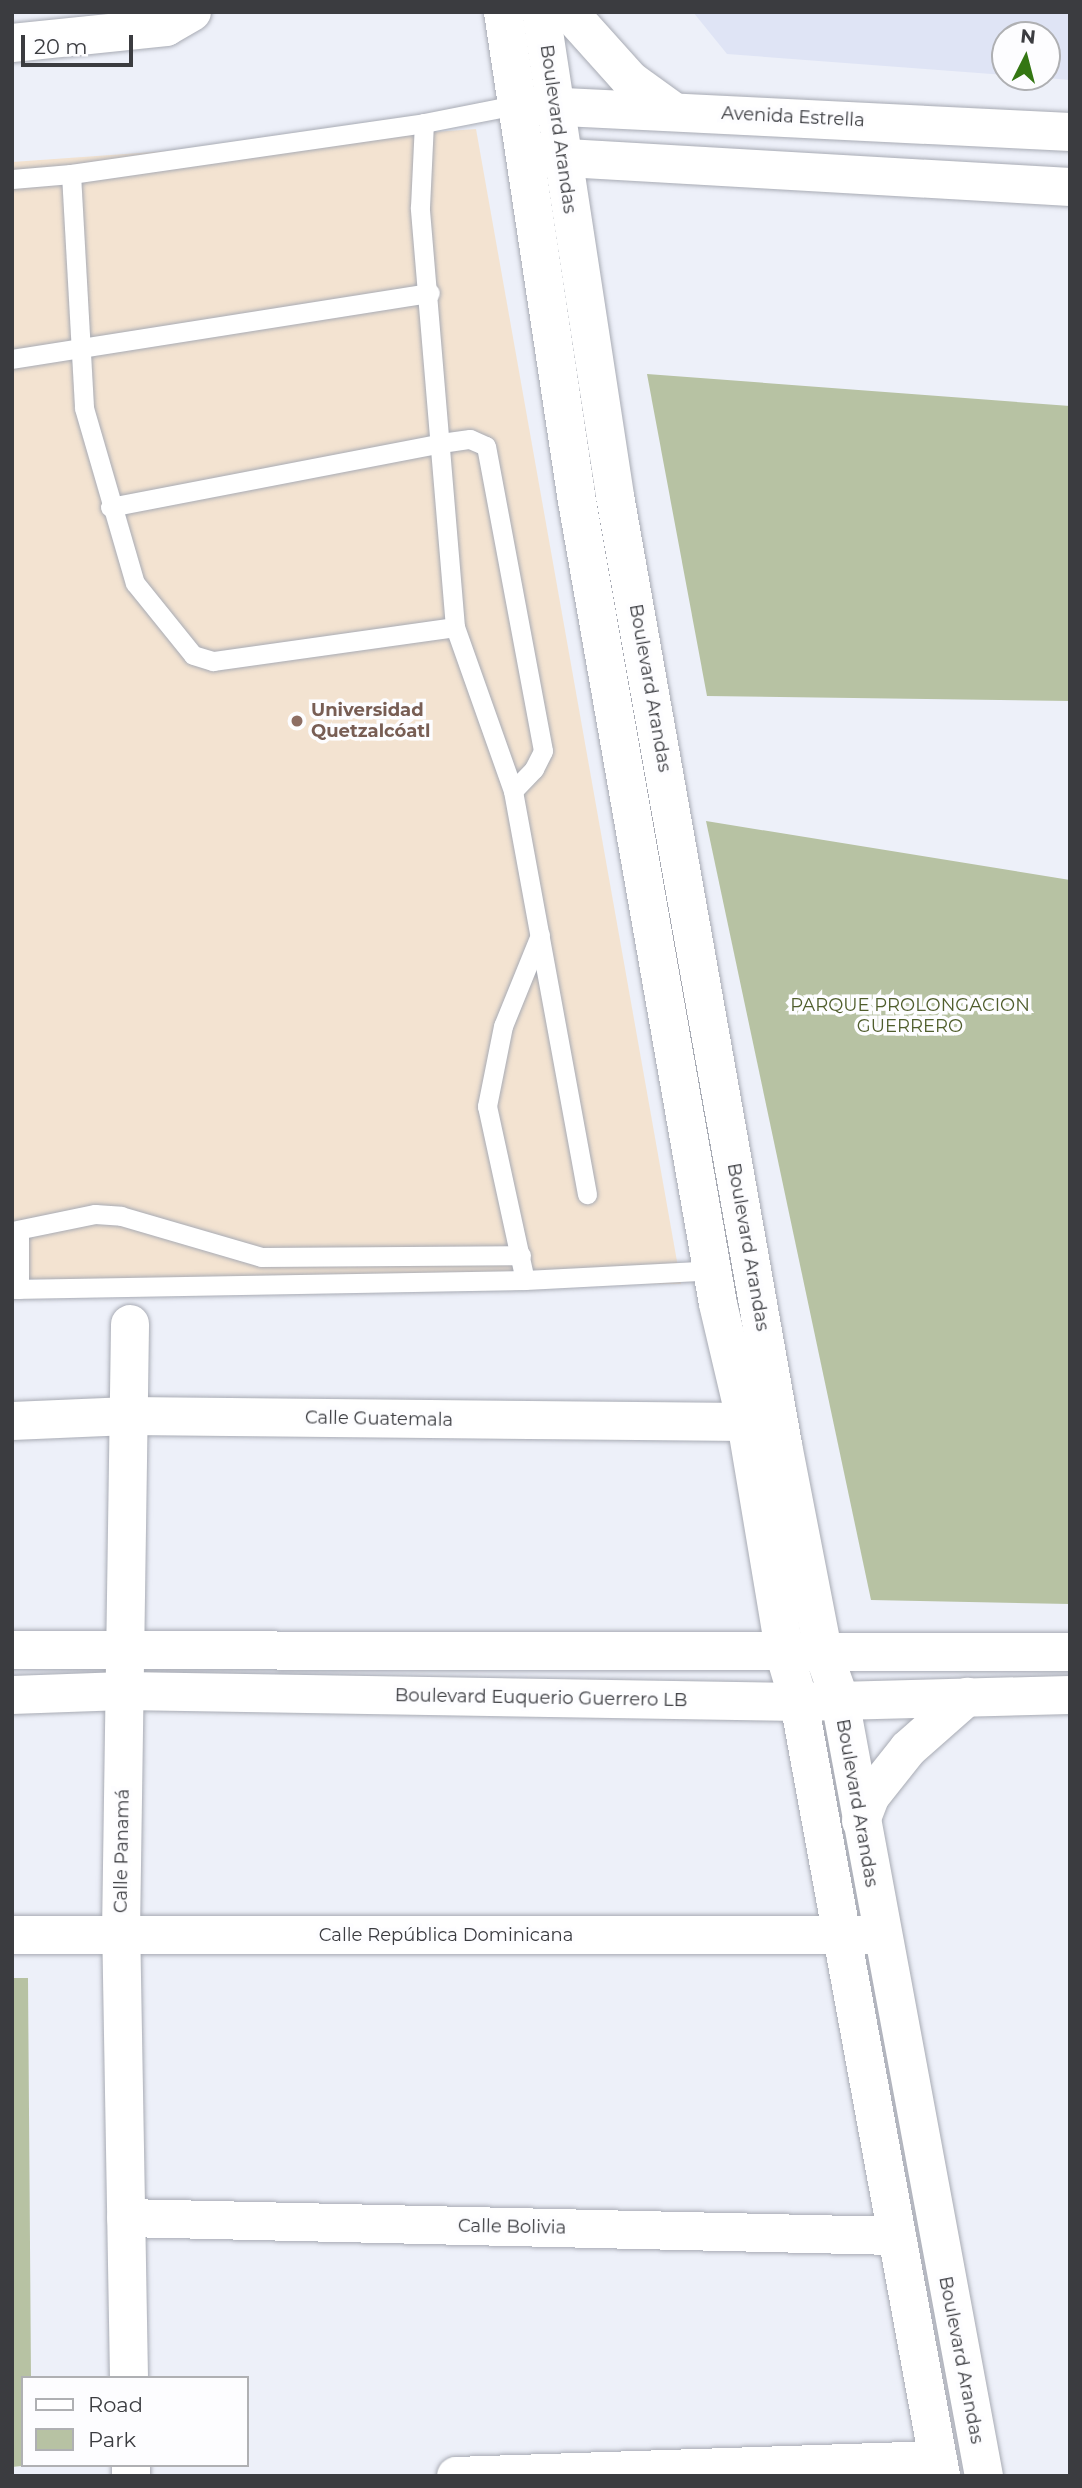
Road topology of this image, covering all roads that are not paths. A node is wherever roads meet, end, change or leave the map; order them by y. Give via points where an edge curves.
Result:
1 (192, 12) edge
2 (503, 12) edge
3 (541, 12) edge
4 (569, 12) edge
5 (12, 43) edge
6 (516, 105) junction
7 (556, 105) junction
8 (673, 111) junction
9 (424, 123) junction
10 (1070, 132) edge
11 (523, 156) junction
12 (562, 158) junction
13 (71, 174) junction
14 (12, 179) edge
15 (1070, 187) edge
16 (430, 293) junction
17 (81, 352) junction
18 (12, 359) edge
19 (441, 443) junction
20 (110, 507) junction
21 (455, 627) junction
22 (513, 791) junction
23 (540, 934) junction
24 (587, 1194) dead end
25 (16, 1232) edge
26 (521, 1255) junction
27 (712, 1270) junction
28 (525, 1280) junction
29 (16, 1289) edge
30 (130, 1324) dead end
31 (129, 1416) junction
32 (12, 1421) edge
33 (746, 1422) junction
34 (125, 1647) junction
35 (12, 1650) edge
36 (1070, 1653) edge
37 (785, 1655) junction
38 (824, 1655) junction
39 (124, 1691) junction
40 (12, 1695) edge
41 (1070, 1695) edge
42 (967, 1697) junction
43 (840, 1700) junction
44 (799, 1702) junction
45 (861, 1821) junction
46 (121, 1933) junction
47 (12, 1935) edge
48 (880, 1935) junction
49 (841, 1937) junction
50 (126, 2218) junction
51 (897, 2236) junction
52 (129, 2376) edge
53 (939, 2468) edge
54 (456, 2476) edge
55 (984, 2476) edge

1 - 5 street via 166,27
2 - 6 street
3 - 7 street, Boulevard Arandas
4 - 8 street via 630,80
6 - 7 street, Avenida Estrella
6 - 9 lane
6 - 11 street
7 - 8 street, Avenida Estrella
7 - 12 street, Boulevard Arandas
8 - 10 street, Avenida Estrella
9 - 13 lane
9 - 16 lane via 420,207
11 - 12 street
11 - 27 street via 577,501
12 - 15 street
12 - 38 street, Boulevard Arandas via 615,496 780,1432
13 - 14 lane
13 - 17 lane
16 - 17 lane
16 - 19 lane
17 - 18 lane
17 - 20 lane via 84,408
19 - 20 lane
19 - 21 lane
19 - 22 lane via 470,439 486,446 543,751 534,769
20 - 21 lane via 135,583 193,655 213,661
21 - 22 lane
22 - 23 lane
23 - 24 lane
23 - 26 lane via 503,1026 487,1106
25 - 26 lane via 95,1214 121,1216 261,1257
25 - 29 lane
26 - 28 lane
27 - 28 lane
27 - 33 street
28 - 29 lane
30 - 31 street, Calle Panamá
31 - 32 street, Calle Guatemala
31 - 33 street, Calle Guatemala
31 - 34 street, Calle Panamá
33 - 37 street
34 - 35 street
34 - 37 street
34 - 39 street, Calle Panamá
36 - 38 street
37 - 38 street
37 - 44 street
38 - 43 street, Boulevard Arandas
39 - 40 street, Boulevard Euquerio Guerrero LB
39 - 44 street, Boulevard Euquerio Guerrero LB
39 - 46 street, Calle Panamá
41 - 42 street, Boulevard Euquerio Guerrero LB
42 - 43 street, Boulevard Euquerio Guerrero LB
42 - 45 street via 908,1749 870,1797
43 - 44 street, Boulevard Euquerio Guerrero LB
43 - 45 street, Boulevard Arandas
44 - 49 street
45 - 48 street, Boulevard Arandas
46 - 47 street, Calle República Dominicana
46 - 49 street, Calle República Dominicana
46 - 50 street, Calle Panamá
48 - 49 street, Calle República Dominicana
48 - 55 street, Boulevard Arandas
49 - 51 street
50 - 51 street, Calle Bolivia
50 - 52 street, Calle Panamá
51 - 53 street
53 - 54 street

